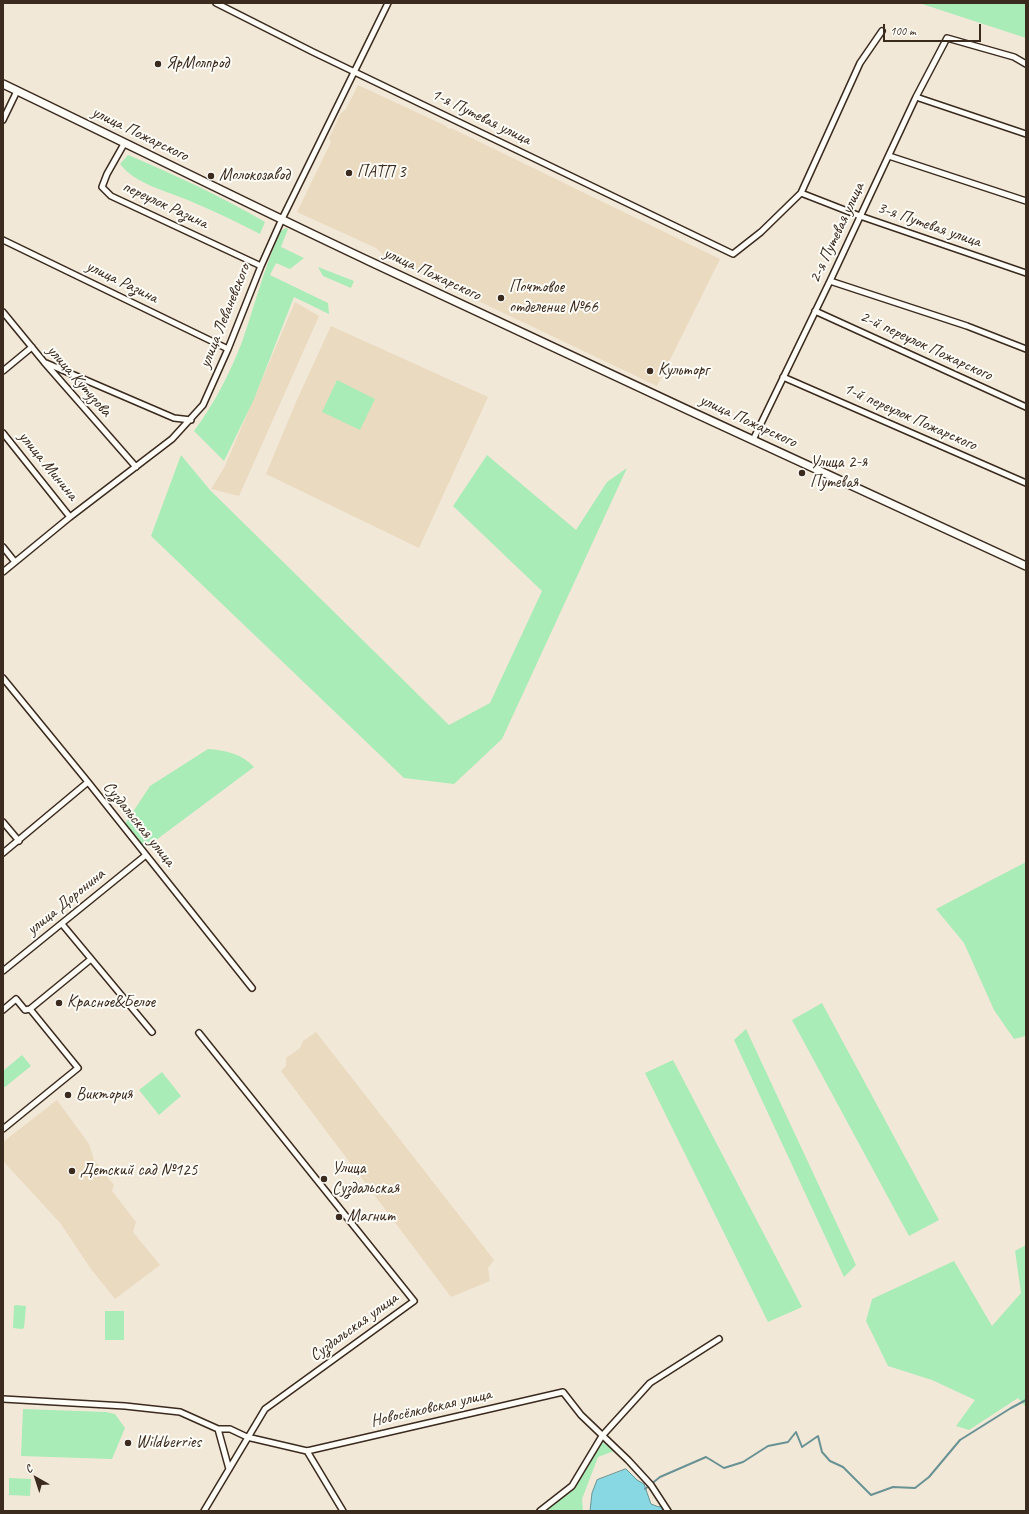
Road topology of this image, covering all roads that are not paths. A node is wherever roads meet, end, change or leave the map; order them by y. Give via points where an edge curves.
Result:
1 (216, 3) edge
2 (388, 3) edge
3 (882, 31) dead end
4 (1026, 64) edge
5 (355, 72) junction
6 (3, 84) edge
7 (17, 91) junction
8 (916, 97) junction
9 (3, 120) edge
10 (1026, 134) edge
11 (124, 144) junction
12 (889, 156) junction
13 (801, 193) junction
14 (1026, 201) edge
15 (860, 216) junction
16 (282, 219) junction
17 (3, 240) edge
18 (261, 266) junction
19 (1026, 273) edge
20 (830, 281) junction
21 (815, 311) junction
22 (3, 312) edge
23 (32, 347) junction
24 (228, 349) junction
25 (1026, 349) edge
26 (44, 362) junction
27 (3, 371) edge
28 (783, 377) junction
29 (1026, 407) edge
30 (191, 420) junction
31 (3, 433) edge
32 (753, 440) junction
33 (136, 466) junction
34 (1026, 483) edge
35 (70, 517) junction
36 (3, 547) edge
37 (14, 562) junction
38 (1026, 566) edge
39 (3, 572) edge
40 (3, 678) edge
41 (88, 782) junction
42 (3, 822) edge
43 (19, 841) junction
44 (3, 854) edge
45 (146, 855) junction
46 (62, 924) junction
47 (91, 958) junction
48 (3, 971) edge
49 (252, 988) dead end
50 (30, 1009) junction
51 (3, 1010) edge
52 (152, 1032) dead end
53 (199, 1034) dead end
54 (3, 1129) edge
55 (719, 1339) dead end
56 (3, 1399) edge
57 (218, 1429) junction
58 (602, 1436) junction
59 (247, 1437) junction
60 (307, 1452) junction
61 (229, 1469) junction
62 (204, 1511) edge
63 (343, 1511) edge
64 (540, 1511) edge
65 (668, 1511) edge

1 - 5 street, 1-я Путевая улица
2 - 5 street, улица Леваневского
3 - 13 street via 860,63
4 - 8 street, 2-я Путевая улица via 1014,57 948,38
5 - 13 street, 1-я Путевая улица via 733,254 761,232
5 - 16 street, улица Леваневского
6 - 7 street, улица Пожарского
7 - 9 street
7 - 11 street, улица Пожарского
8 - 10 street
8 - 12 street, 2-я Путевая улица
11 - 16 street, улица Пожарского
11 - 18 street, переулок Разина via 102,187 111,196
12 - 14 street
12 - 15 street, 2-я Путевая улица
13 - 15 street, 3-я Путевая улица
15 - 19 street, 3-я Путевая улица
15 - 20 street, 2-я Путевая улица
16 - 18 street, улица Леваневского
16 - 32 street, улица Пожарского
17 - 24 street, улица Разина
18 - 24 street, улица Леваневского
20 - 21 street, 2-я Путевая улица
20 - 25 street via 967,326
21 - 28 street, 2-я Путевая улица
21 - 29 street, 2-й переулок Пожарского
22 - 23 street, улица Кутузова
23 - 26 street, улица Кутузова
23 - 27 street
24 - 30 street, улица Леваневского via 203,405
26 - 30 street via 174,418
26 - 33 street, улица Кутузова
28 - 32 street, 2-я Путевая улица
28 - 34 street, 1-й переулок Пожарского
30 - 33 street, улица Леваневского via 172,439
31 - 35 street, улица Минина
32 - 38 street, улица Пожарского
33 - 35 street, улица Леваневского
35 - 37 street, улица Леваневского
36 - 37 street
37 - 39 street, улица Леваневского
40 - 41 street, Суздальская улица
41 - 43 street
41 - 45 street, Суздальская улица
42 - 43 street
43 - 44 street
45 - 46 street, улица Доронина
45 - 49 street, Суздальская улица
46 - 47 street
46 - 48 street, улица Доронина
47 - 50 street
47 - 52 street
50 - 51 street via 25,1010 16,999
50 - 54 street via 78,1068
53 - 59 street, Суздальская улица via 414,1301 265,1409
55 - 58 street via 650,1383
56 - 57 street, Новосёлковская улица via 180,1412
57 - 59 street, Новосёлковская улица via 230,1429
57 - 61 street
58 - 60 street, Новосёлковская улица via 563,1392
58 - 64 street via 572,1486
58 - 65 street via 651,1485
59 - 60 street, Новосёлковская улица
59 - 61 street, Суздальская улица
60 - 63 street
61 - 62 street, Суздальская улица

